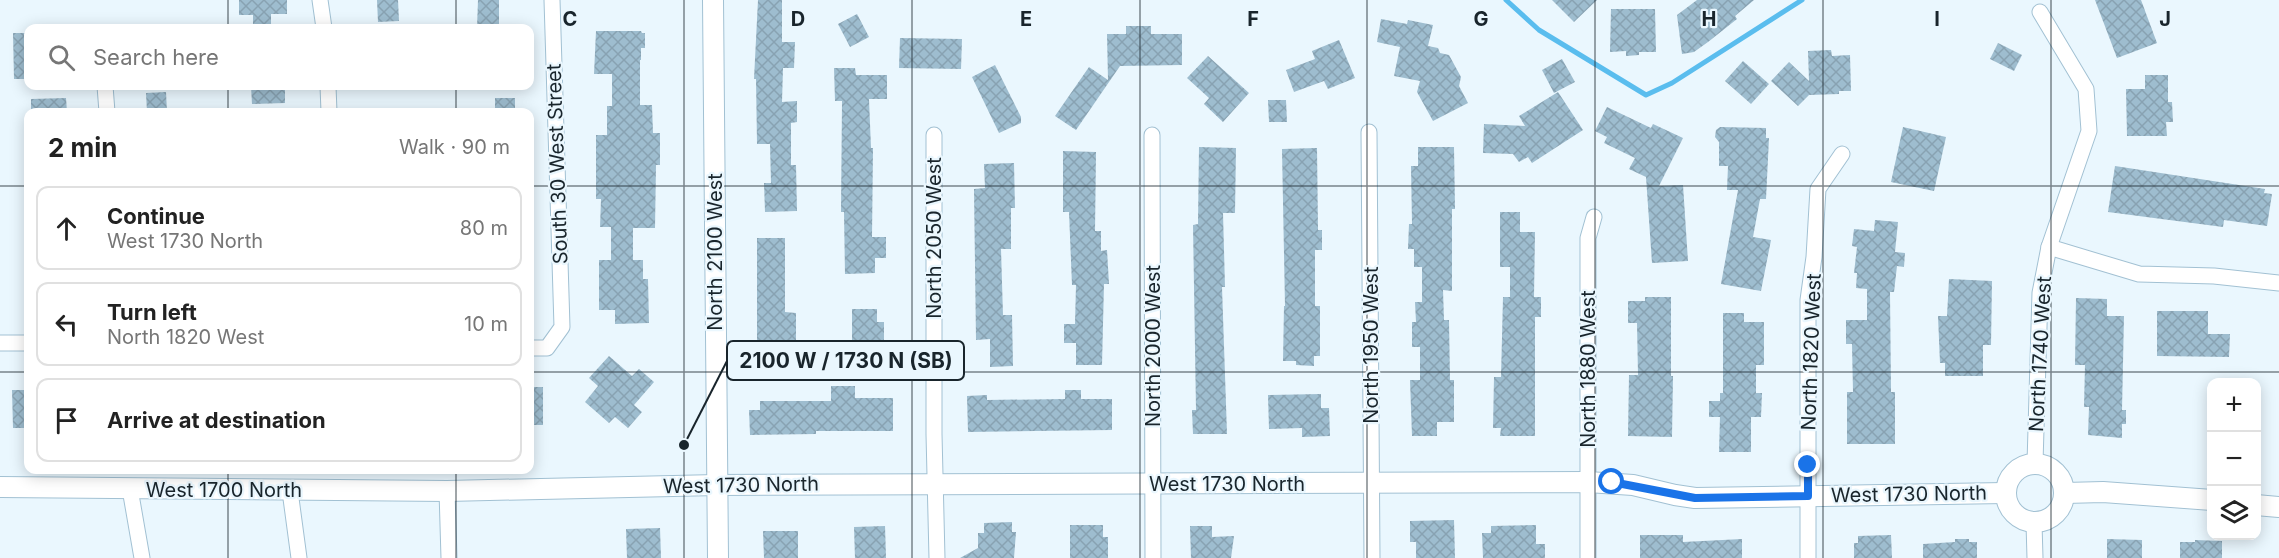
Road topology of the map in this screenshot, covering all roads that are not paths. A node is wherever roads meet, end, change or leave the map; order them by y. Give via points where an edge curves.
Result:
1 (320, 0) edge
2 (552, 0) edge
3 (714, 9) edge
4 (2040, 12) dead end
5 (323, 24) edge
6 (105, 90) edge
7 (328, 90) edge
8 (107, 108) edge
9 (329, 108) edge
10 (1369, 132) dead end
11 (934, 135) dead end
12 (1152, 135) dead end
13 (1842, 154) dead end
14 (1594, 217) dead end
15 (2049, 247) junction
16 (2279, 283) edge
17 (0, 343) edge
18 (24, 343) edge
19 (534, 348) edge
20 (2035, 463) junction
21 (1588, 482) junction
22 (1372, 483) junction
23 (935, 484) junction
24 (1153, 484) junction
25 (717, 485) junction
26 (0, 487) edge
27 (130, 489) junction
28 (290, 491) junction
29 (447, 491) junction
30 (2005, 493) junction
31 (2065, 493) junction
32 (1808, 496) junction
33 (2207, 500) edge
34 (2261, 505) edge
35 (2279, 507) edge
36 (2034, 523) junction
37 (142, 558) edge
38 (299, 558) edge
39 (449, 558) edge
40 (718, 558) edge
41 (937, 558) edge
42 (1154, 558) edge
43 (1372, 558) edge
44 (1588, 558) edge
45 (1808, 558) edge
46 (2035, 558) edge

1 - 5 street
2 - 19 street, South 30 West Street via 562,327 548,348
3 - 25 street, North 2100 West
4 - 15 street, North 1740 West via 2086,89 2089,131
6 - 8 street
7 - 9 street
10 - 22 street, North 1950 West
11 - 23 street, North 2050 West
12 - 24 street, North 2000 West
13 - 32 street, North 1820 West via 1818,189 1808,300
14 - 21 street, North 1880 West via 1588,238
15 - 16 street via 2139,274
15 - 20 street, North 1740 West via 2040,293
17 - 18 street
20 - 30 street via 2014,472
20 - 31 street via 2056,472
21 - 22 street, West 1730 North
21 - 32 street, West 1730 North via 1633,485 1695,498
21 - 44 street, North 1880 West
22 - 24 street, West 1730 North
22 - 43 street, North 1950 West
23 - 24 street, West 1730 North
23 - 25 street, West 1730 North
23 - 41 street, North 2050 West
24 - 42 street, North 2000 West
25 - 29 street, West 1730 North
25 - 40 street, North 2100 West
26 - 27 street, West 1700 North
27 - 28 street, West 1700 North
27 - 37 street
28 - 29 street, West 1700 North
28 - 38 street
29 - 39 street
30 - 32 street, West 1730 North
30 - 36 street via 2013,514
31 - 33 street
31 - 36 street via 2056,514
32 - 45 street, North 1820 West
34 - 35 street
36 - 46 street

